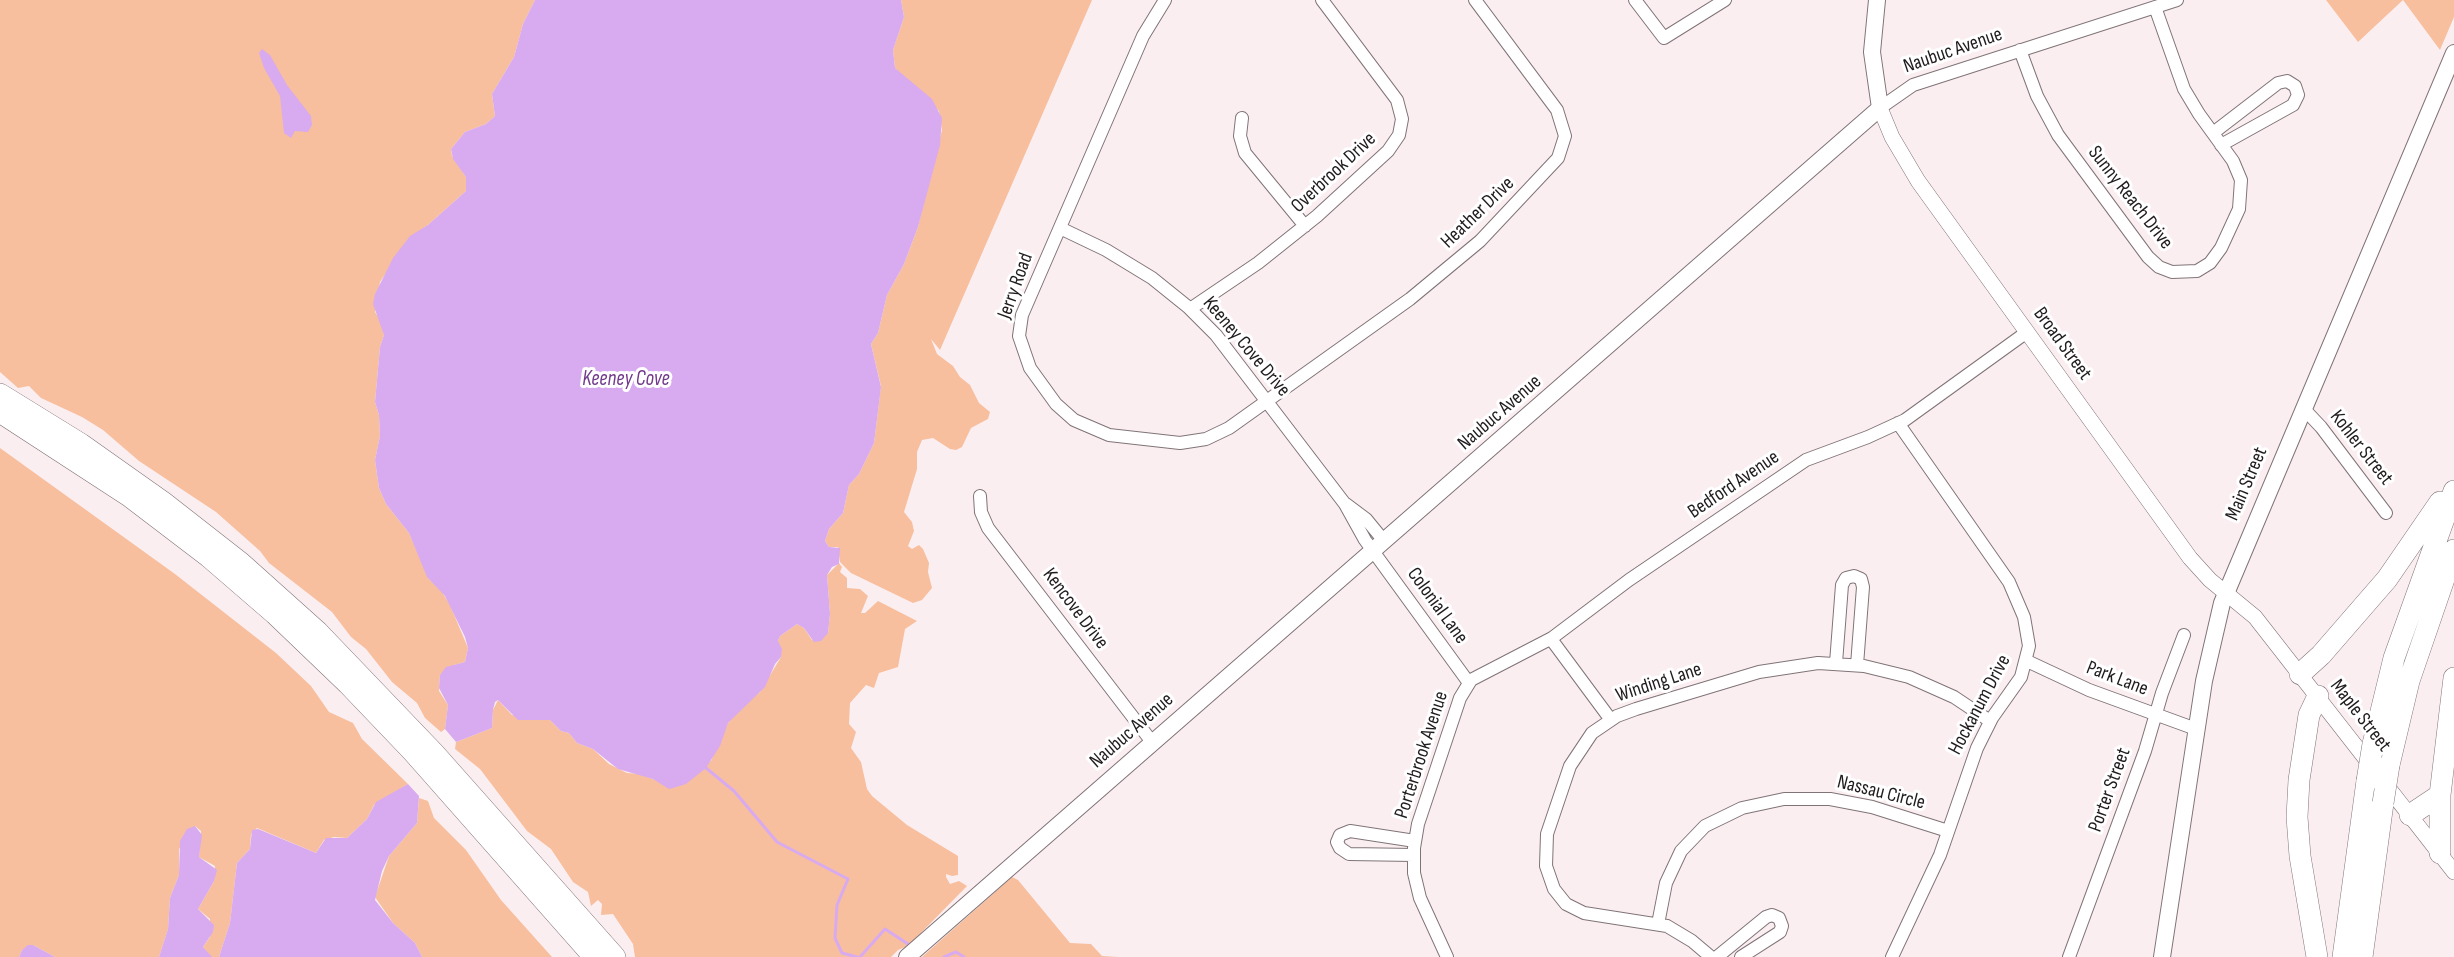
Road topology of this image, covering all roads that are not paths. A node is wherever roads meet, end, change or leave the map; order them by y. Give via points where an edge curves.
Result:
1 (1165, 0) edge
2 (1322, 0) edge
3 (1475, 0) edge
4 (1635, 0) edge
5 (1725, 0) edge
6 (1877, 0) edge
7 (2177, 0) edge
8 (2155, 7) junction
9 (2020, 50) junction
10 (2454, 53) edge
11 (1880, 108) junction
12 (1242, 118) dead end
13 (2213, 133) junction
14 (2221, 145) junction
15 (1305, 226) junction
16 (1060, 228) junction
17 (1190, 309) junction
18 (2027, 332) junction
19 (0, 394) edge
20 (1268, 401) junction
21 (2303, 408) junction
22 (0, 412) edge
23 (1898, 423) junction
24 (2454, 478) edge
25 (2454, 491) edge
26 (980, 496) dead end
27 (2386, 513) dead end
28 (1379, 546) junction
29 (2454, 550) edge
30 (2225, 593) junction
31 (2184, 635) dead end
32 (1551, 639) junction
33 (2027, 661) junction
34 (1836, 663) junction
35 (1857, 665) junction
36 (2300, 674) junction
37 (2454, 678) edge
38 (1469, 683) junction
39 (2318, 696) junction
40 (2156, 714) junction
41 (1611, 720) junction
42 (1990, 721) junction
43 (2196, 729) junction
44 (1152, 741) junction
45 (2440, 795) junction
46 (2410, 815) junction
47 (1948, 831) junction
48 (1415, 841) junction
49 (2440, 854) junction
50 (1414, 855) junction
51 (2454, 872) edge
52 (1658, 924) junction
53 (912, 953) edge
54 (594, 957) edge
55 (615, 957) edge
56 (1447, 957) edge
57 (1712, 957) edge
58 (1717, 957) edge
59 (1741, 957) edge
60 (1892, 957) edge
61 (2069, 957) edge
62 (2162, 957) edge
63 (2317, 957) edge
64 (2343, 957) edge
65 (2362, 957) edge

1 - 16 street, Jerry Road via 1143,36
2 - 15 street, Overbrook Drive via 1395,96 1402,122 1388,151
3 - 20 street, Heather Drive via 1557,110 1565,133 1559,156 1500,222 1454,264
4 - 5 street via 1664,38
6 - 11 main road via 1872,52
7 - 8 street, Naubuc Avenue
8 - 9 street, Naubuc Avenue
8 - 13 street, Sunny Reach Drive via 2180,80
9 - 11 street, Naubuc Avenue via 1913,85
9 - 14 street, Sunny Reach Drive via 2037,96 2058,135 2148,257 2164,269 2197,271 2210,263 2221,248 2239,208 2242,190 2236,167
10 - 21 main road, Main Street
11 - 18 street, Broad Street via 1910,169
11 - 28 main road, Naubuc Avenue
12 - 15 street via 1240,136 1245,153
13 - 14 street, Sunny Reach Drive
13 - 14 street via 2278,83 2287,81 2295,86 2298,95 2293,105
15 - 17 street, Overbrook Drive
16 - 17 street, Keeney Cove Drive via 1130,264
16 - 20 street, Jerry Road via 1022,315 1019,334 1028,364 1066,414 1109,435 1183,443 1223,432
17 - 20 street, Keeney Cove Drive via 1221,340
18 - 23 street, Bedford Avenue
18 - 30 street, Broad Street via 2190,558
19 - 55 highway via 81,444 163,502 242,563 318,632 434,753
20 - 28 street, Keeney Cove Drive via 1345,504 1366,519
21 - 27 street, Kohler Street
21 - 30 main road, Main Street
22 - 54 highway via 137,502 275,614 413,752
23 - 32 street, Bedford Avenue via 1806,460 1629,580
23 - 33 street, Hockanum Drive via 2009,582 2026,624
24 - 36 highway via 2420,535 2387,579
25 - 64 highway, bridge via 2394,658 2373,744
26 - 44 street, Kencove Drive via 988,528
28 - 38 street, Colonial Lane
28 - 44 main road, Naubuc Avenue
29 - 65 highway, bridge via 2409,681 2389,765
30 - 36 street, Maple Street via 2249,610
30 - 43 main road, Main Street
31 - 40 street, Porter Street
32 - 38 street, Bedford Avenue
32 - 41 street
33 - 40 street, Park Lane via 2089,690
33 - 42 street, Hockanum Drive via 2018,683
34 - 35 street, Winding Lane
34 - 35 street via 1842,585 1846,578 1854,576 1861,579 1863,587
34 - 41 street, Winding Lane via 1767,670
35 - 42 street, Winding Lane via 1924,682
36 - 39 street, Maple Street
37 - 45 highway
38 - 48 street, Porterbrook Avenue via 1460,698
39 - 46 street, Maple Street
39 - 63 highway via 2308,718 2297,809 2300,856
40 - 43 street, Park Lane
40 - 61 street, Porter Street
41 - 52 street, Winding Lane via 1589,736 1570,766 1547,836 1547,874 1558,896 1577,911
42 - 47 street, Hockanum Drive
43 - 62 main road, Main Street
44 - 53 main road, Naubuc Avenue
45 - 46 highway
45 - 49 highway
46 - 49 street, Maple Street
47 - 52 street, Nassau Circle via 1872,807 1830,799 1784,799 1742,808 1705,826 1684,846 1667,880
47 - 60 street, Hockanum Drive via 1924,893
48 - 50 street, Porterbrook Avenue
48 - 50 street, Porterbrook Avenue via 1350,831 1340,835 1337,842 1349,854
49 - 51 street, Maple Street
50 - 56 street, Porterbrook Avenue via 1420,897
52 - 57 street, Winding Lane via 1684,935
58 - 59 street via 1766,917 1779,918 1780,932

